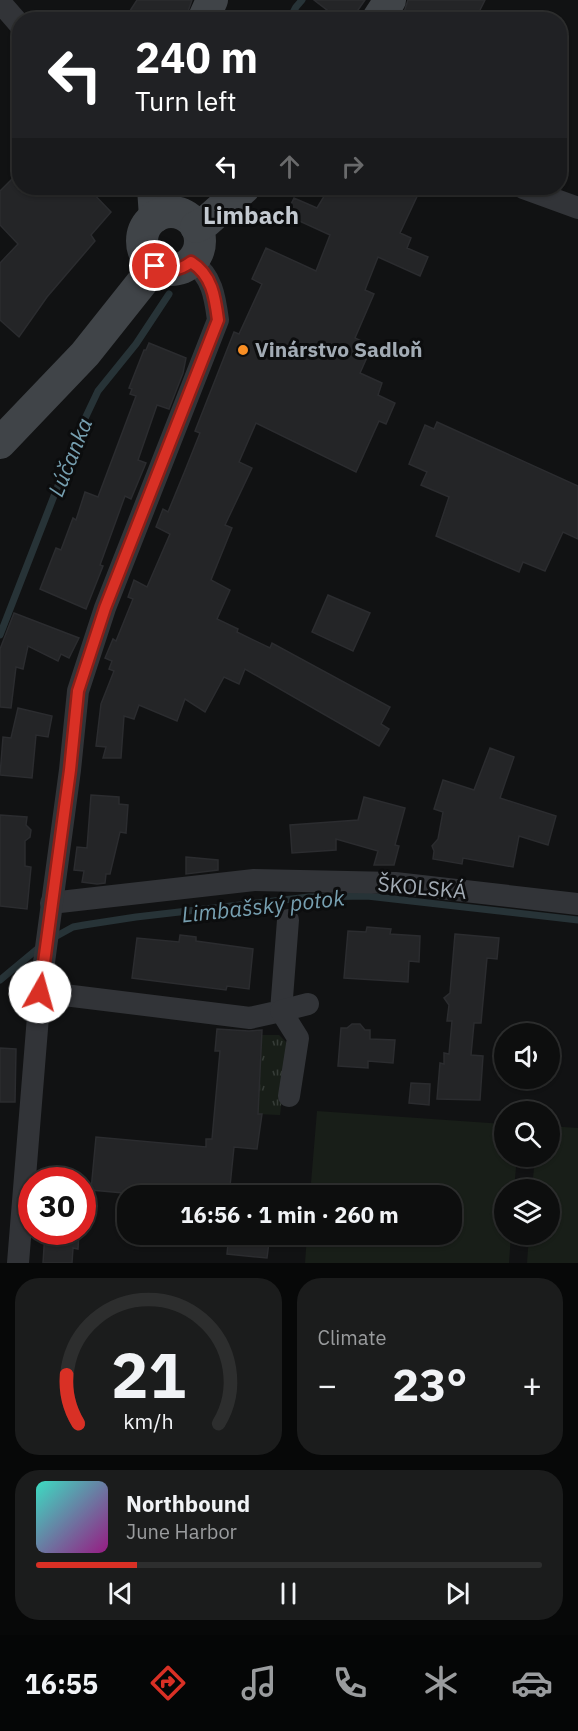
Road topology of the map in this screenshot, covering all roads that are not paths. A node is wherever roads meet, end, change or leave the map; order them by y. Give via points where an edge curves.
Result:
1 (0, 2) edge
2 (12, 16) edge
3 (236, 195) edge
4 (542, 195) edge
5 (154, 202) edge
6 (578, 208) edge
7 (196, 226) junction
8 (191, 262) junction
9 (155, 266) junction
10 (0, 443) edge
11 (51, 903) junction
12 (578, 904) edge
13 (288, 920) dead end
14 (40, 992) junction
15 (308, 1004) dead end
16 (281, 1011) junction
17 (289, 1096) dead end
18 (18, 1263) edge

1 - 2 street
3 - 7 street
4 - 6 street
5 - 7 street via 164,213 182,214
5 - 9 street via 142,241
7 - 8 street via 200,246
8 - 9 street via 173,270
8 - 11 street via 210,283 218,320 105,608 78,691
9 - 10 street via 111,324
11 - 12 street, ŠKOLSKÁ via 254,879 395,884
11 - 14 street
13 - 16 street
14 - 16 street via 250,1018
14 - 18 street
15 - 16 street
16 - 17 street via 298,1038

